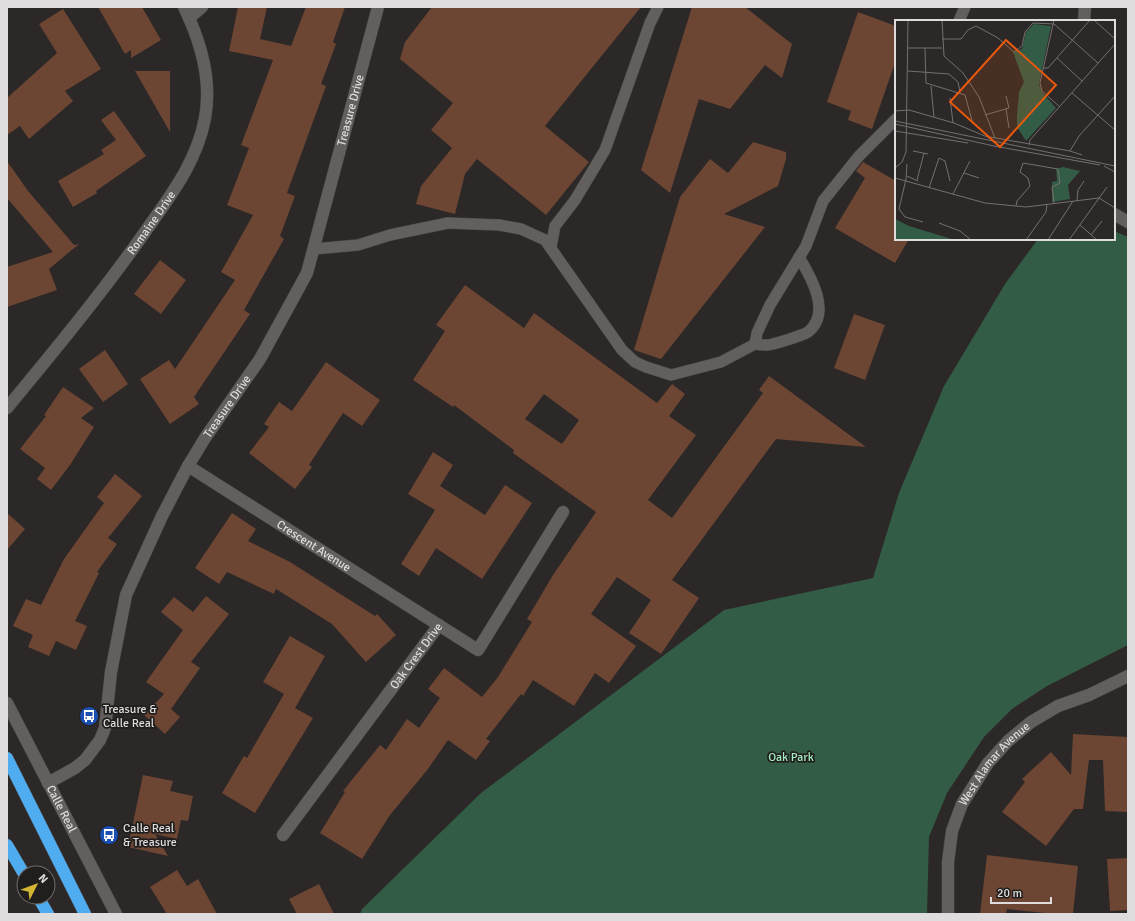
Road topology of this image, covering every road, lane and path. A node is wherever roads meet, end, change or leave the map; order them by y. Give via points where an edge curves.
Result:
1 (202, 7) edge
2 (378, 7) edge
3 (658, 7) edge
4 (965, 7) edge
5 (1085, 7) edge
6 (186, 12) edge
7 (959, 20) edge
8 (1084, 20) edge
9 (895, 120) edge
10 (1115, 215) edge
11 (1128, 222) edge
12 (551, 247) junction
13 (314, 249) junction
14 (799, 257) junction
15 (755, 344) junction
16 (7, 408) edge
17 (188, 466) junction
18 (563, 512) dead end
19 (439, 625) junction
20 (1128, 676) edge
21 (7, 703) edge
22 (7, 758) edge
23 (48, 784) junction
24 (283, 835) dead end
25 (7, 845) edge
26 (19, 865) edge
27 (43, 905) edge
28 (48, 914) edge
29 (85, 914) edge
30 (116, 914) edge
31 (948, 914) edge

1 - 6 street
2 - 13 street, Treasure Drive
3 - 12 lane via 605,150 575,200 555,226
4 - 7 lane
5 - 8 street
6 - 16 street, Romaine Drive via 203,59 208,96 195,153 184,175 81,319
9 - 14 lane via 859,156 823,201 806,246
10 - 11 street
12 - 13 lane via 546,240 521,229 499,225 448,223 390,235 358,245
12 - 15 lane via 622,350 635,362 671,374 680,373 721,362
13 - 17 street, Treasure Drive via 297,293 260,359
14 - 15 lane via 770,305
14 - 15 lane via 814,285 820,305 816,322 807,332 792,338 766,347
17 - 19 street, Crescent Avenue
17 - 23 street, Treasure Drive via 126,595 111,672 105,728 100,740 85,760
18 - 19 street, Oak Crest Drive via 478,650
19 - 24 street, Oak Crest Drive
20 - 31 street, West Alamar Avenue via 1058,706 1030,722 988,763 962,804 952,831 948,862
21 - 23 street, Calle Real
22 - 29 highway
23 - 30 street, Calle Real
25 - 26 highway
27 - 28 highway

